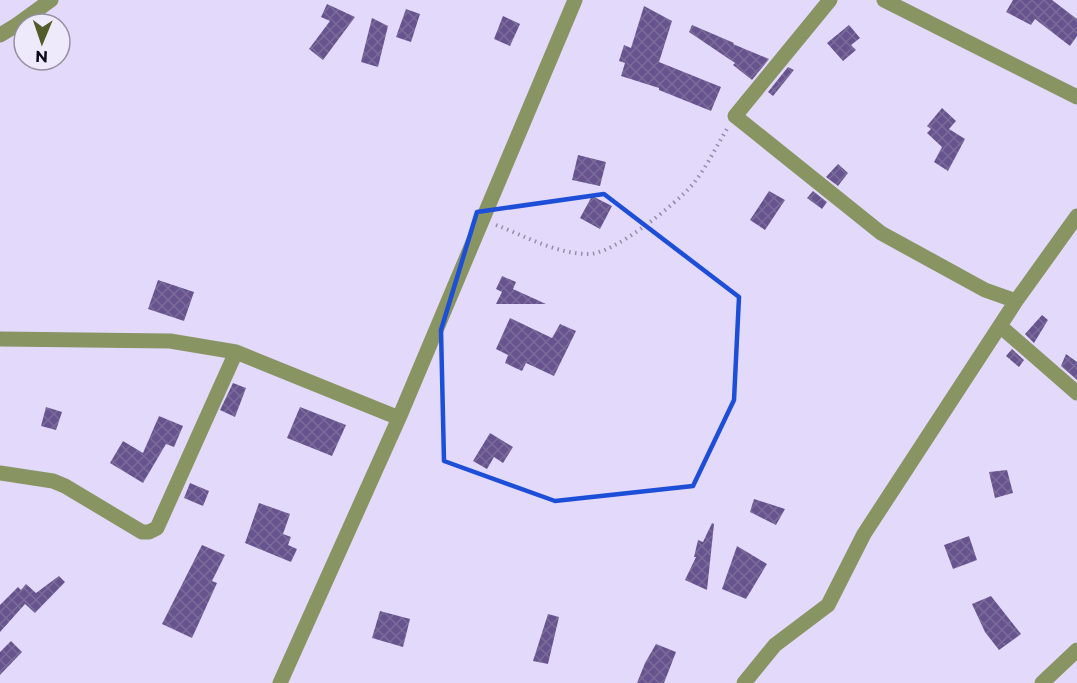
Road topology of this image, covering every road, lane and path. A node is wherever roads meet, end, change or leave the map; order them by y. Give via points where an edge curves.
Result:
1 (51, 0) edge
2 (575, 0) edge
3 (830, 0) edge
4 (884, 0) edge
5 (0, 34) edge
6 (1077, 96) edge
7 (735, 116) junction
8 (1077, 216) edge
9 (483, 220) junction
10 (1016, 301) junction
11 (1000, 326) junction
12 (0, 339) edge
13 (236, 352) junction
14 (1077, 393) edge
15 (399, 418) junction
16 (0, 472) edge
17 (1077, 650) edge
18 (280, 683) edge
19 (744, 683) edge
20 (1042, 683) edge

1 - 5 street
2 - 9 street
3 - 7 street
4 - 6 street
7 - 9 path via 692,184 656,218 607,250 590,255 568,253
7 - 10 street via 880,233 985,290
8 - 10 street
9 - 15 street
10 - 11 street
11 - 14 street
11 - 19 street via 864,534 828,605 775,645
12 - 13 street via 170,341
13 - 15 street
13 - 16 street via 157,528 142,532 53,481
15 - 18 street
17 - 20 street

